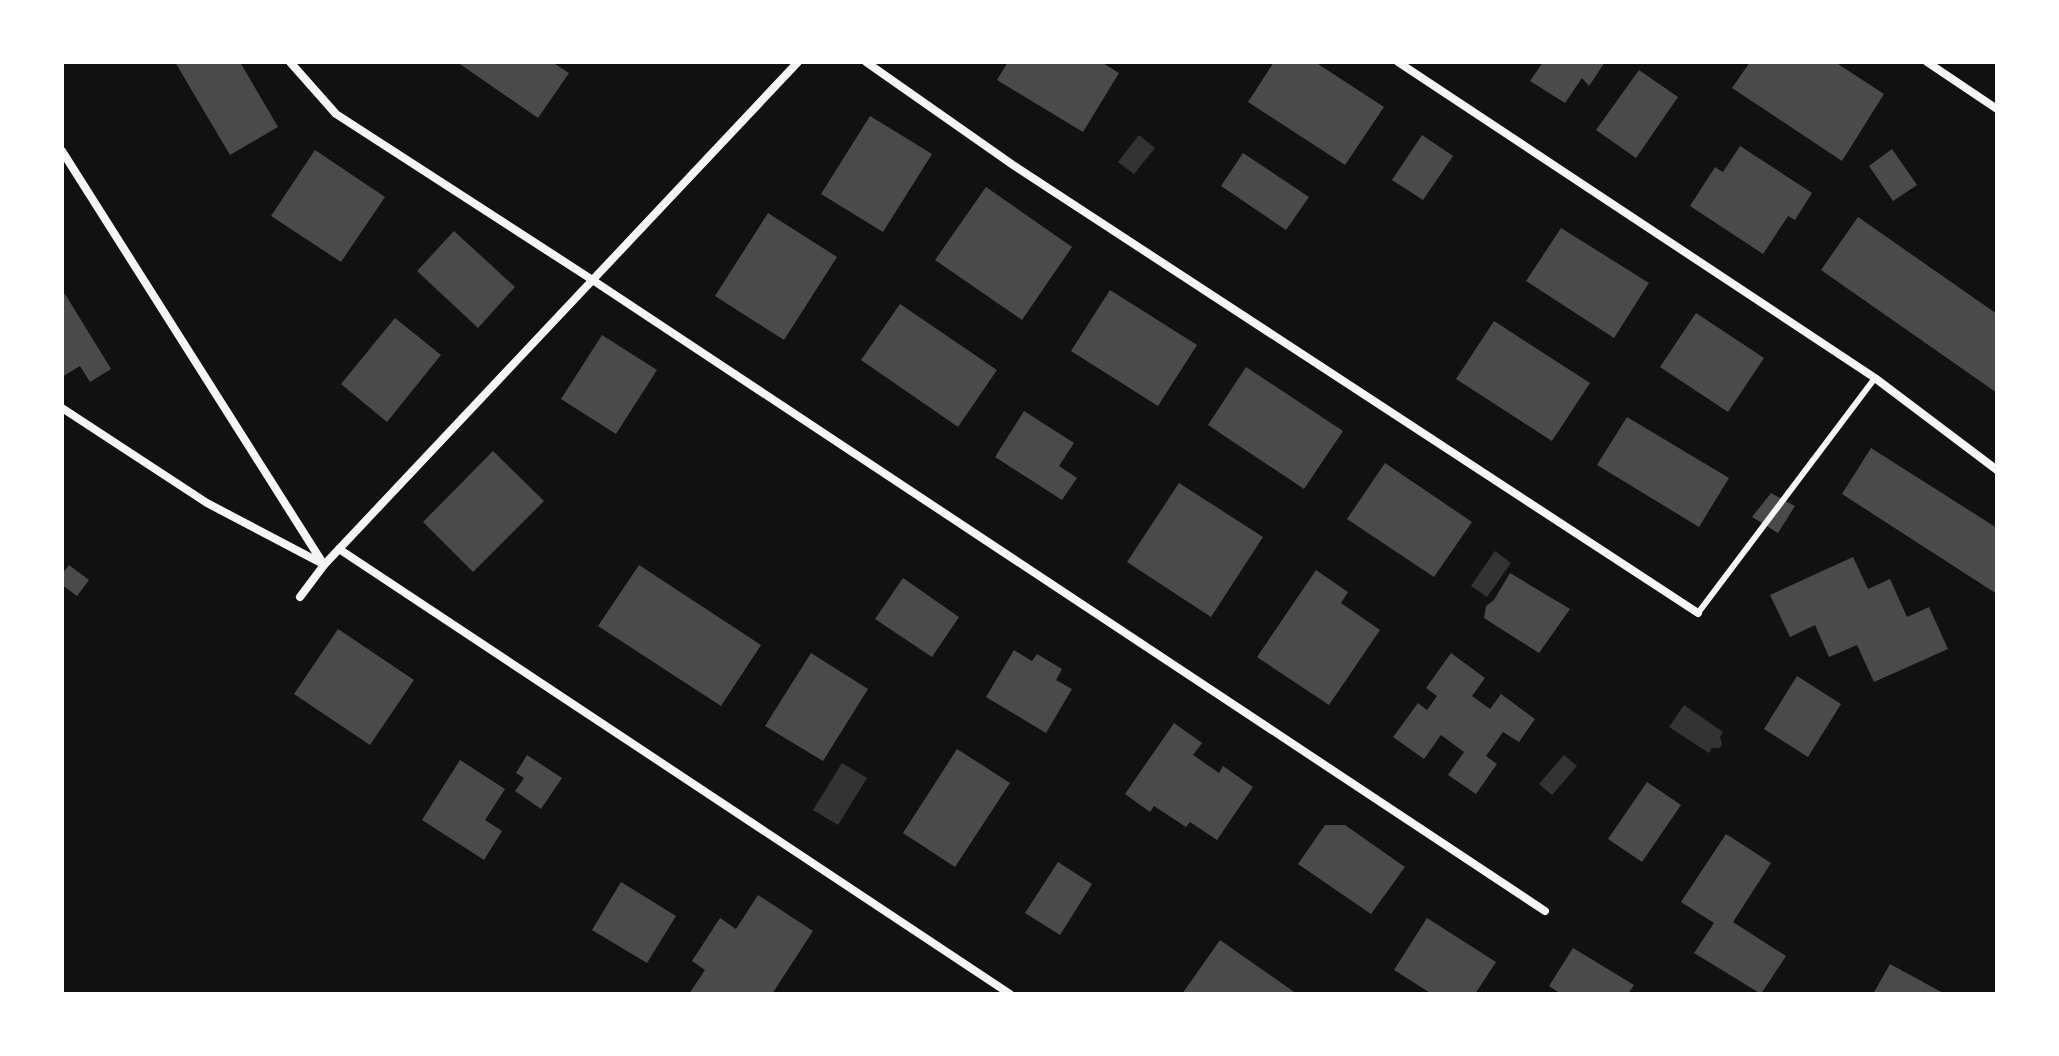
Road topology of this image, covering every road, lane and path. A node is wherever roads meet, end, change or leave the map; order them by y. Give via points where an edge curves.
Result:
1 (290, 62) edge
2 (798, 62) edge
3 (866, 62) edge
4 (1398, 62) edge
5 (1927, 62) edge
6 (1997, 109) edge
7 (62, 151) edge
8 (591, 279) junction
9 (1875, 378) junction
10 (62, 408) edge
11 (1997, 470) edge
12 (339, 549) junction
13 (324, 565) junction
14 (300, 597) dead end
15 (1698, 613) joint
16 (1545, 911) dead end
17 (1010, 994) edge

1 - 8 street via 336,114
2 - 8 street
3 - 15 street via 1013,165
4 - 9 street
5 - 6 street
7 - 13 street
8 - 12 street
8 - 16 street
9 - 11 street
9 - 15 lane
10 - 13 street via 207,503
12 - 13 street
12 - 17 street
13 - 14 street

